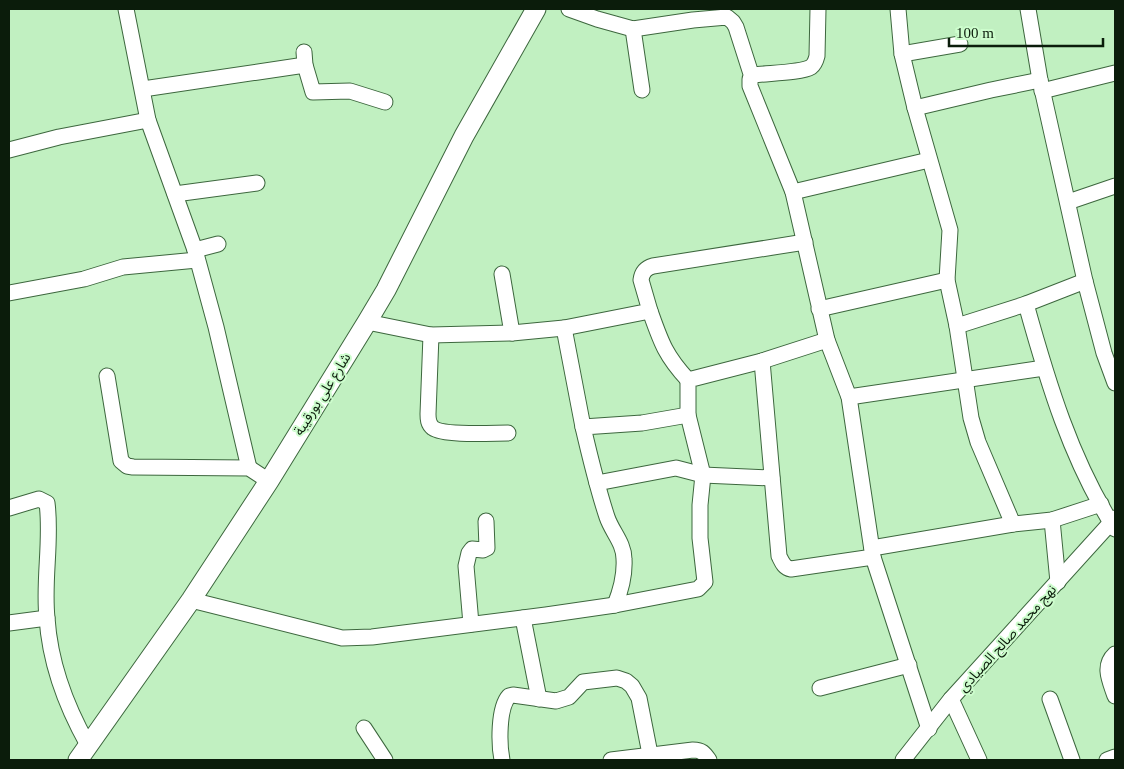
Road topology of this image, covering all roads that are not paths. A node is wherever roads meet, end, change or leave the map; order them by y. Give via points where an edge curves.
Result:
1 (126, 9) edge
2 (536, 9) edge
3 (569, 9) edge
4 (818, 9) edge
5 (898, 9) edge
6 (1028, 9) edge
7 (692, 14) edge
8 (633, 29) junction
9 (960, 44) dead end
10 (902, 54) junction
11 (1115, 73) edge
12 (752, 77) junction
13 (1041, 86) junction
14 (142, 89) junction
15 (642, 90) dead end
16 (386, 102) dead end
17 (915, 108) junction
18 (148, 120) junction
19 (9, 150) edge
20 (929, 160) junction
21 (257, 183) dead end
22 (1115, 186) edge
23 (793, 192) junction
24 (176, 194) junction
25 (1068, 202) junction
26 (805, 242) junction
27 (218, 244) dead end
28 (196, 255) junction
29 (502, 274) dead end
30 (947, 280) junction
31 (1085, 280) junction
32 (9, 293) edge
33 (1026, 304) junction
34 (819, 309) junction
35 (650, 311) junction
36 (367, 322) junction
37 (957, 326) junction
38 (564, 328) junction
39 (512, 333) junction
40 (431, 335) junction
41 (828, 340) junction
42 (762, 361) junction
43 (1044, 368) junction
44 (107, 376) dead end
45 (688, 380) junction
46 (966, 380) junction
47 (1115, 383) edge
48 (850, 397) junction
49 (688, 415) junction
50 (583, 427) junction
51 (508, 433) dead end
52 (249, 468) junction
53 (703, 475) junction
54 (772, 478) junction
55 (269, 481) junction
56 (597, 483) junction
57 (1101, 504) junction
58 (9, 508) edge
59 (1052, 520) junction
60 (486, 521) dead end
61 (1012, 524) junction
62 (1114, 524) edge
63 (873, 552) junction
64 (1058, 582) junction
65 (191, 600) junction
66 (615, 604) junction
67 (46, 618) junction
68 (523, 618) junction
69 (9, 623) edge
70 (471, 624) junction
71 (1115, 654) edge
72 (909, 664) junction
73 (820, 688) dead end
74 (1115, 696) edge
75 (539, 699) junction
76 (951, 699) junction
77 (1050, 700) dead end
78 (364, 728) dead end
79 (929, 729) junction
80 (83, 753) edge
81 (640, 757) edge
82 (1115, 757) edge
83 (385, 760) edge
84 (502, 760) edge
85 (612, 760) edge
86 (709, 760) edge
87 (903, 760) edge
88 (979, 760) edge
89 (1072, 760) edge
90 (1107, 760) edge

1 - 14 street
2 - 36 main road, شارع علي بورقيبة via 464,136
3 - 8 street
4 - 12 street via 817,56 812,66
5 - 10 street
6 - 13 street
7 - 8 street
7 - 12 street via 731,19
8 - 15 street
9 - 10 street
10 - 17 street
11 - 13 street
12 - 23 street via 749,83 751,92
13 - 17 street via 991,90
13 - 25 street
14 - 16 street via 304,58 313,92 350,91
14 - 18 street
17 - 20 street
18 - 19 street via 58,136
18 - 24 street
20 - 23 street
20 - 30 street via 950,230
21 - 24 street
22 - 25 street
23 - 26 street
24 - 28 street
25 - 31 street
26 - 34 street
26 - 35 street via 648,268 641,280
27 - 28 street
28 - 32 street via 123,267 84,280
28 - 52 street
29 - 39 street
30 - 34 street
30 - 37 street
31 - 33 street
31 - 47 street
33 - 37 street
33 - 43 street
34 - 41 street
35 - 38 street
35 - 45 street via 663,348
36 - 40 street
36 - 55 main road, شارع علي بورقيبة
37 - 46 street
38 - 39 street
38 - 50 street
39 - 40 street
40 - 51 street via 428,414 431,426 442,432
41 - 42 street
41 - 48 street
42 - 45 street
42 - 54 street
43 - 46 street
43 - 57 street via 1072,448
44 - 52 street via 121,461 125,465
45 - 49 street
46 - 48 street
46 - 61 street via 978,442
48 - 63 street
49 - 50 street via 642,423
49 - 53 street
50 - 56 street
52 - 55 street
53 - 54 street
53 - 56 street via 671,468
53 - 66 street via 700,538 705,582 698,589
54 - 63 street via 779,556 787,568
55 - 65 main road, شارع علي بورقيبة
56 - 66 street via 624,559 621,588
57 - 59 street
57 - 62 street
58 - 67 street via 39,500 46,502
59 - 61 street
59 - 64 street
60 - 70 street via 487,548 472,549 467,559
61 - 63 street
62 - 64 street, نهج محمد صالح الصيادي
63 - 72 street
64 - 76 street, نهج محمد صالح الصيادي
65 - 70 street via 342,638
65 - 80 main road, شارع علي بورقيبة
66 - 68 street
67 - 69 street
67 - 80 street via 56,670 77,725
68 - 70 street
68 - 75 street
71 - 74 street via 1107,671
72 - 73 street
72 - 79 street
75 - 81 street via 563,700 584,682 617,678 626,681 639,698
75 - 84 street via 513,695 505,700 499,741
76 - 79 street, نهج محمد صالح الصيادي
76 - 88 street
77 - 89 street
78 - 83 street
79 - 87 street, نهج محمد صالح الصيادي
81 - 85 street
81 - 86 street via 700,750
82 - 90 street

